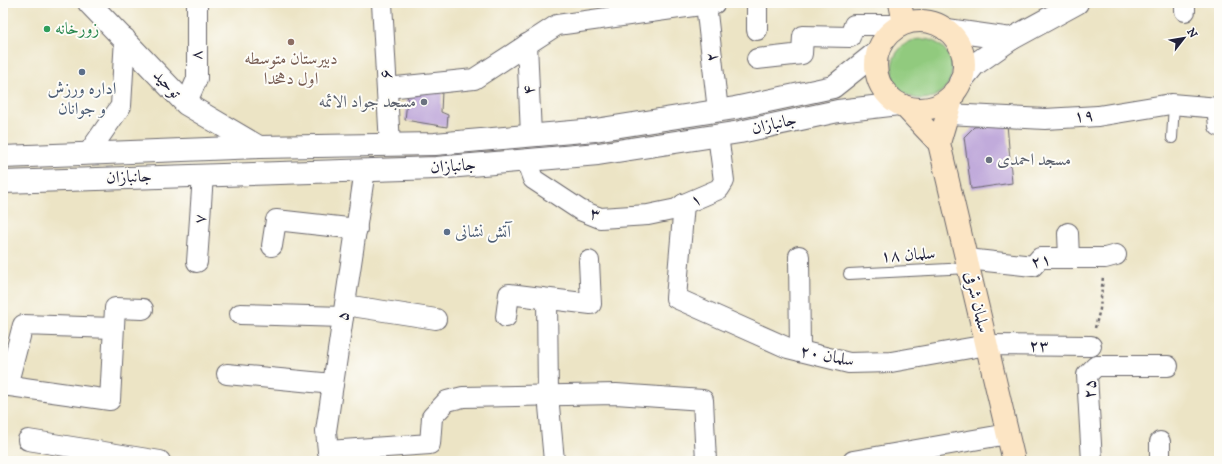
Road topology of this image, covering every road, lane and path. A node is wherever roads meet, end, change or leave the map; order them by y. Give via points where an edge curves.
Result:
1 (89, 3) edge
2 (197, 3) edge
3 (382, 3) edge
4 (757, 3) edge
5 (1077, 3) edge
6 (710, 4) edge
7 (907, 15) edge
8 (757, 30) dead end
9 (947, 30) junction
10 (125, 38) junction
11 (1011, 39) junction
12 (527, 44) junction
13 (877, 52) junction
14 (757, 59) dead end
15 (957, 87) junction
16 (387, 88) junction
17 (186, 104) junction
18 (1174, 104) junction
19 (902, 105) junction
20 (718, 111) junction
21 (948, 114) junction
22 (1218, 114) edge
23 (531, 135) junction
24 (718, 135) junction
25 (1172, 138) dead end
26 (939, 143) junction
27 (435, 144) junction
28 (390, 145) junction
29 (259, 147) junction
30 (89, 152) junction
31 (3, 157) edge
32 (526, 160) junction
33 (436, 168) junction
34 (366, 170) junction
35 (203, 175) junction
36 (4, 184) edge
37 (684, 204) junction
38 (357, 228) junction
39 (1068, 233) dead end
40 (272, 246) dead end
41 (799, 256) dead end
42 (1110, 256) joint
43 (1069, 258) junction
44 (589, 261) dead end
45 (198, 262) dead end
46 (968, 264) junction
47 (849, 274) dead end
48 (676, 298) joint
49 (547, 299) junction
50 (143, 309) dead end
51 (344, 311) junction
52 (240, 314) dead end
53 (506, 317) dead end
54 (436, 319) dead end
55 (113, 328) junction
56 (987, 345) junction
57 (1091, 346) joint
58 (800, 351) junction
59 (1168, 366) dead end
60 (227, 374) dead end
61 (333, 384) junction
62 (5, 385) edge
63 (548, 396) junction
64 (1008, 434) junction
65 (28, 440) dead end
66 (430, 453) edge
67 (330, 456) edge
68 (160, 461) edge
69 (554, 461) edge
70 (706, 461) edge
71 (853, 461) edge
72 (1014, 461) edge
73 (1092, 461) edge

1 - 10 street, توحید
2 - 17 street, ۸ via 197,79
3 - 16 street, ۶
4 - 8 street
5 - 11 street
6 - 12 street via 557,25
6 - 20 street, ۲
7 - 9 main road via 935,23
7 - 13 main road via 886,36
7 - 14 street via 854,25 850,37 803,36 802,54
9 - 11 street
9 - 15 main road via 962,54 963,68
10 - 17 street, توحید
10 - 30 street via 121,106
11 - 15 street via 974,65
12 - 16 street via 474,78
12 - 23 street, ۴
13 - 19 main road via 875,67 879,82 887,94
13 - 20 street, جانبازان via 833,87
15 - 19 main road via 944,102 931,108 918,109
15 - 21 main road
16 - 28 street, ۶
17 - 29 street, توحید
18 - 21 street, ۱۹ via 1098,116 1045,119
18 - 22 street, ۱۹
18 - 25 lane
19 - 24 street, جانبازان via 838,111
19 - 26 main road
20 - 23 street, جانبازان via 595,130
21 - 26 main road
23 - 27 street, جانبازان
24 - 32 street, جانبازان via 598,154
24 - 37 street, ۱ via 724,181 719,189
26 - 46 main road, سلمان شرقی
27 - 28 street, جانبازان
27 - 33 street
28 - 29 street, جانبازان
29 - 30 street, جانبازان
30 - 31 street, جانبازان
32 - 33 street, جانبازان
32 - 37 street, ۳ via 533,179 580,210 600,218 648,215 678,209
33 - 34 street, جانبازان
34 - 35 street, جانبازان
34 - 38 street, ۵
35 - 36 street, جانبازان
35 - 45 street, ۷
37 - 48 street, ۱
38 - 40 street via 276,220
38 - 51 street, ۵
39 - 43 street
41 - 58 street
42 - 43 street, ۲۱
42 - 57 path
43 - 46 street, ۲۱ via 1040,258 1033,266
44 - 49 street via 592,304
46 - 47 lane, سلمان ۱۸
46 - 56 main road, سلمان شرقی
48 - 58 street, سلمان ۲۰
49 - 53 street via 509,294
49 - 63 street
50 - 55 street via 115,308
51 - 52 street
51 - 54 street
51 - 61 street, ۵
55 - 62 street via 23,325
55 - 62 street via 110,400
56 - 57 street, ۲۳
56 - 58 street, سلمان ۲۰ via 891,362 849,363
56 - 64 main road, سلمان شرقی
59 - 73 street, ۲۵ via 1096,366 1087,375
60 - 61 street
61 - 67 street, ۵ via 326,431
63 - 66 street via 463,397 447,401 432,417
63 - 69 street
63 - 70 street via 616,394 703,400
64 - 71 street
64 - 72 main road, سلمان شرقی
65 - 68 street
66 - 67 street

